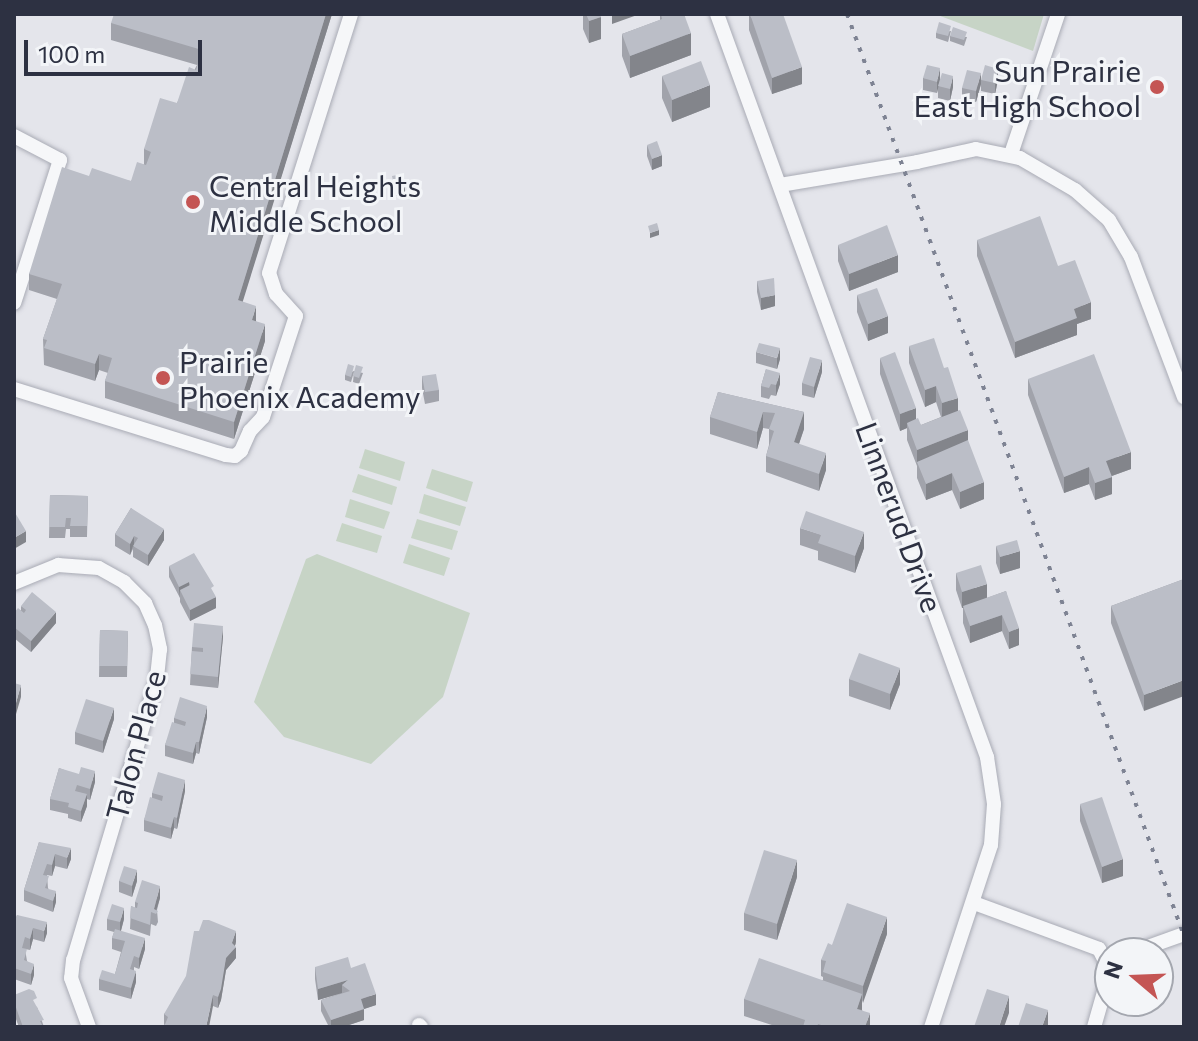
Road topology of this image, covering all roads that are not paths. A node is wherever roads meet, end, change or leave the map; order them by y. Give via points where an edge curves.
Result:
1 (351, 14) edge
2 (717, 14) edge
3 (1058, 14) edge
4 (14, 136) edge
5 (1011, 154) junction
6 (780, 185) junction
7 (14, 303) edge
8 (14, 389) edge
9 (1184, 397) edge
10 (14, 583) edge
11 (974, 903) junction
12 (1094, 946) edge
13 (89, 1027) edge
14 (931, 1027) edge

1 - 8 street via 269,273 276,294 296,316 263,417 241,451 226,455
2 - 6 street, Linnerud Drive
3 - 5 street
4 - 7 street via 60,160
5 - 6 street via 976,149
5 - 9 street via 1075,190 1109,220 1131,257
6 - 11 street, Linnerud Drive via 987,757 994,824
10 - 13 street, Talon Place via 58,565 99,568 145,603 160,649 157,679 73,960 71,978
11 - 12 street
11 - 14 street, Linnerud Drive

